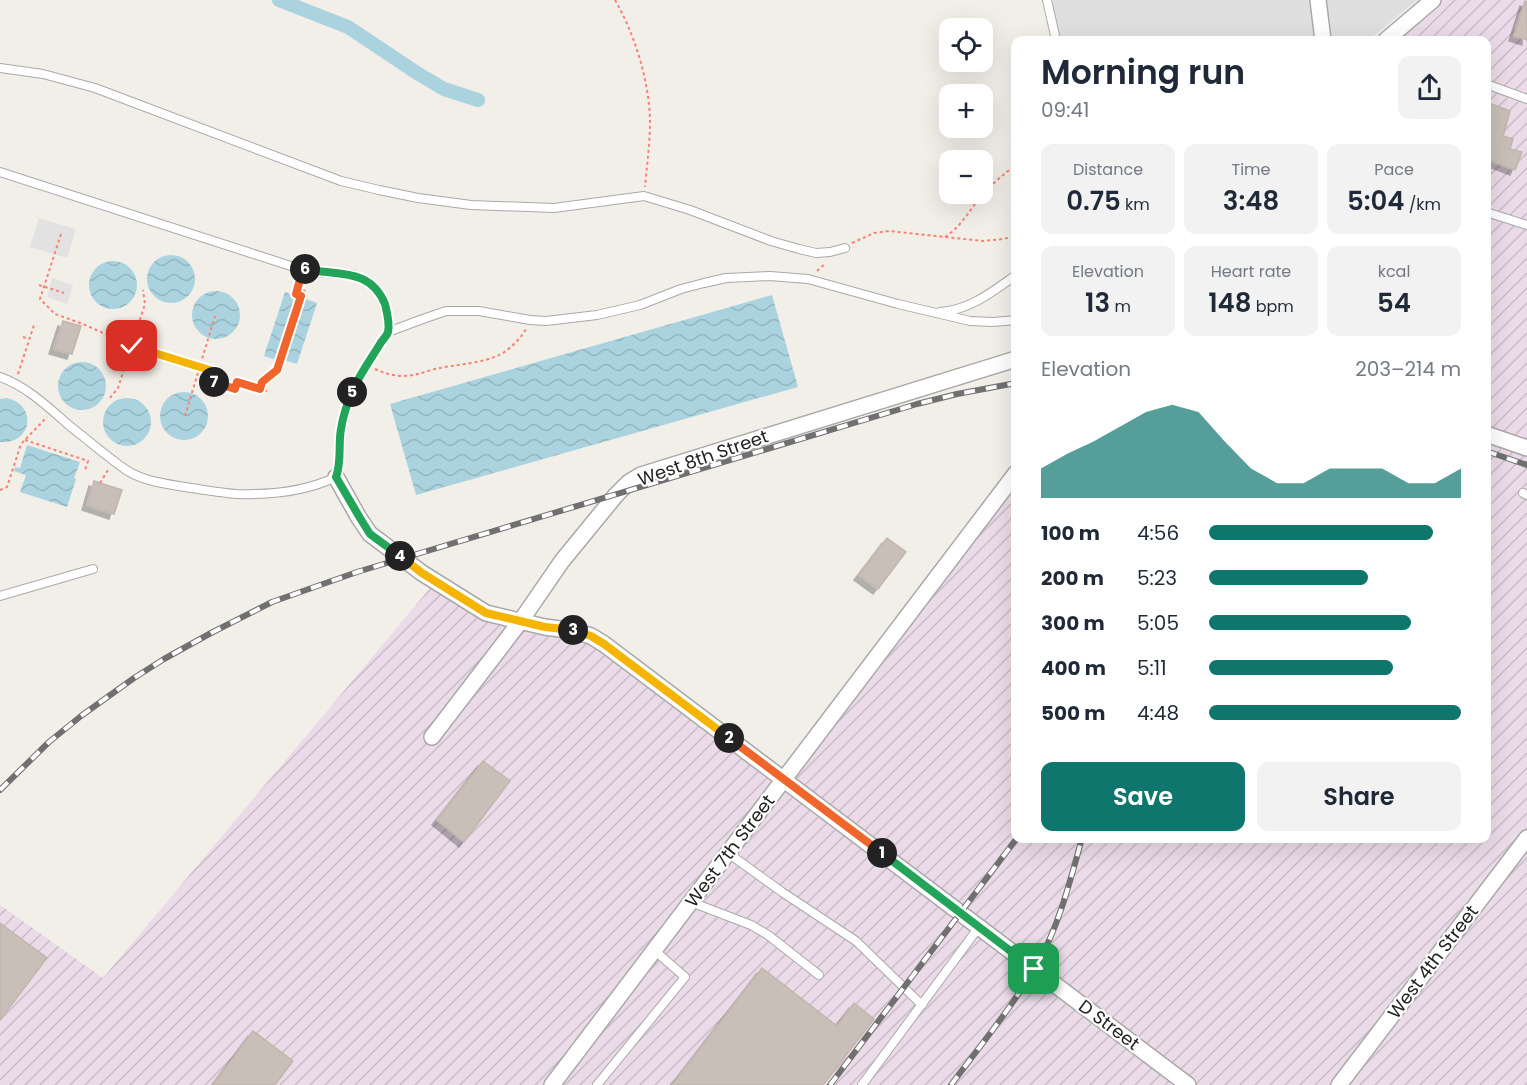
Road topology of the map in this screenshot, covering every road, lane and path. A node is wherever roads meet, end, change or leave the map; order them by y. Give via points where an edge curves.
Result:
1 (615, 0) edge
2 (1047, 0) edge
3 (1318, 0) edge
4 (1433, 0) edge
5 (1055, 36) edge
6 (1322, 36) edge
7 (1391, 36) edge
8 (0, 68) edge
9 (1491, 86) edge
10 (1527, 99) edge
11 (1011, 169) edge
12 (0, 172) edge
13 (644, 196) junction
14 (1491, 214) edge
15 (1527, 225) edge
16 (61, 234) dead end
17 (945, 237) junction
18 (1011, 238) edge
19 (845, 248) joint
20 (303, 269) junction
21 (1011, 279) edge
22 (39, 285) dead end
23 (44, 287) junction
24 (297, 288) junction
25 (143, 290) dead end
26 (308, 291) dead end
27 (64, 293) dead end
28 (933, 312) junction
29 (215, 316) dead end
30 (530, 320) junction
31 (1011, 320) edge
32 (34, 325) dead end
33 (388, 332) junction
34 (23, 337) dead end
35 (29, 339) junction
36 (132, 346) junction
37 (1011, 361) edge
38 (368, 365) junction
39 (200, 367) junction
40 (0, 377) edge
41 (13, 382) junction
42 (260, 389) junction
43 (270, 392) dead end
44 (110, 398) dead end
45 (53, 410) junction
46 (185, 416) dead end
47 (1491, 436) edge
48 (25, 440) junction
49 (1527, 448) edge
50 (114, 460) junction
51 (85, 470) dead end
52 (336, 477) junction
53 (1011, 480) edge
54 (100, 483) dead end
55 (0, 490) edge
56 (93, 569) dead end
57 (0, 596) edge
58 (520, 622) junction
59 (432, 737) dead end
60 (784, 779) junction
61 (1527, 838) edge
62 (728, 853) junction
63 (691, 902) junction
64 (979, 927) junction
65 (654, 950) junction
66 (819, 975) dead end
67 (922, 1005) junction
68 (552, 1085) edge
69 (597, 1085) edge
70 (862, 1085) edge
71 (1188, 1085) edge
72 (1340, 1085) edge

1 - 13 path via 630,30 646,91 650,128
2 - 5 lane
3 - 6 street
4 - 7 street
8 - 13 lane via 96,88 341,181 418,198 471,205 554,208
9 - 10 lane
11 - 17 path via 989,187
12 - 20 lane
13 - 19 lane via 799,249 816,253
14 - 15 lane
16 - 23 path
17 - 18 path via 983,241
17 - 19 path via 889,231 874,233
20 - 24 path
20 - 33 lane via 352,275 369,283 386,306
21 - 28 lane via 967,306
22 - 23 path
23 - 27 path
23 - 36 path via 40,299 55,314
24 - 26 path
24 - 42 path via 296,294 301,296 277,370 262,382
25 - 36 path via 145,304
28 - 30 lane via 808,279 759,277 704,283 615,311
28 - 31 lane via 970,321
29 - 39 path
30 - 33 lane via 479,310 446,311
30 - 38 path via 514,344 489,359 404,376
32 - 35 path
33 - 38 lane
34 - 35 path
35 - 41 path via 20,372
36 - 39 path
36 - 44 path via 118,388
37 - 58 street, West 8th Street via 641,475 609,503
38 - 52 lane via 346,406
39 - 42 path via 216,372 213,382 235,389 237,382
39 - 46 path
40 - 41 lane
41 - 45 lane
42 - 43 path
45 - 48 path
45 - 50 lane
47 - 49 street
48 - 51 path via 88,461
48 - 55 path via 7,488
50 - 52 lane via 139,477 162,484 236,494 278,492
50 - 54 path
52 - 58 street, D Street via 370,534 486,613
53 - 60 street, West 7th Street
56 - 57 lane
58 - 59 street, West 8th Street
58 - 60 street, D Street via 591,636
60 - 62 street, West 7th Street
60 - 64 street, D Street
61 - 72 street, West 4th Street
62 - 63 street, West 7th Street
62 - 67 lane via 856,941
63 - 65 street, West 7th Street
63 - 66 lane via 751,925
64 - 67 lane
64 - 71 street, D Street
65 - 68 street, West 7th Street
65 - 69 lane via 684,977
67 - 70 lane

